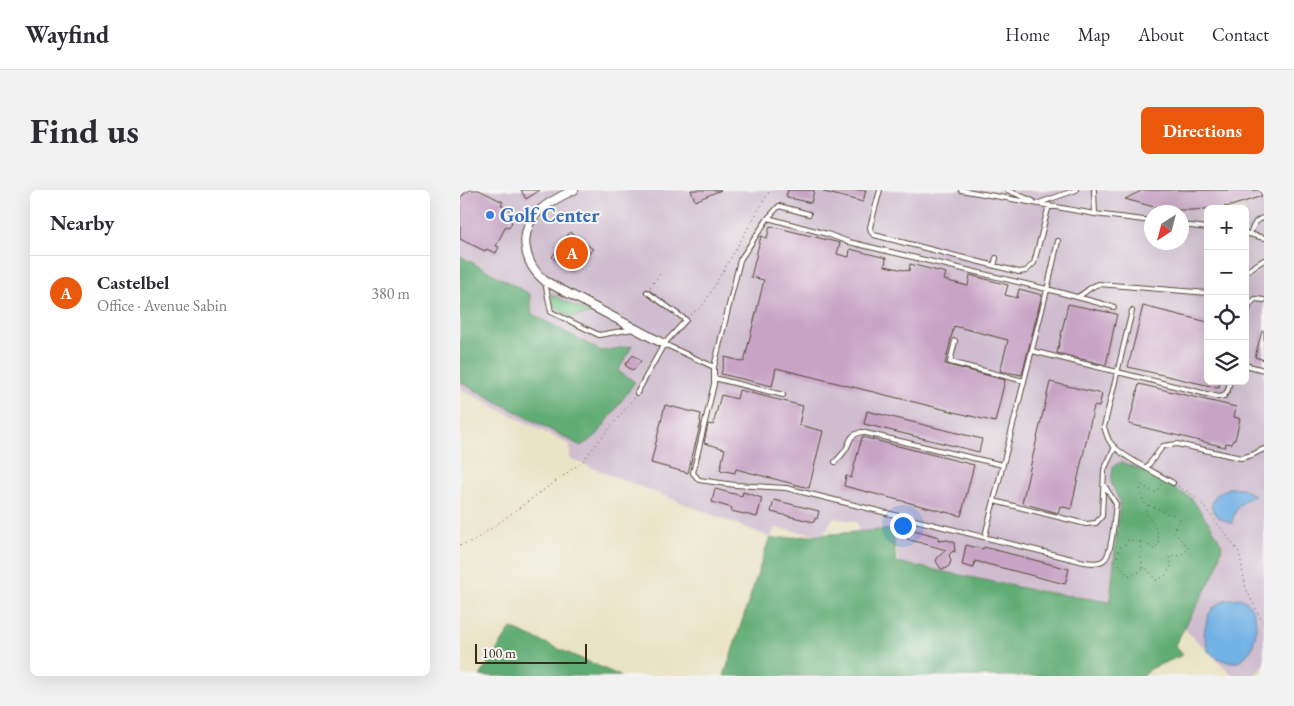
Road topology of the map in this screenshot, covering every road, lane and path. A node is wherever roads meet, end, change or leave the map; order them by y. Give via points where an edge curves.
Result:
1 (574, 190) edge
2 (770, 190) edge
3 (880, 190) edge
4 (960, 190) edge
5 (992, 190) edge
6 (1008, 190) edge
7 (1076, 190) edge
8 (1094, 190) edge
9 (990, 196) junction
10 (1038, 204) junction
11 (1049, 206) junction
12 (809, 214) dead end
13 (1095, 214) junction
14 (768, 218) junction
15 (1264, 218) edge
16 (1144, 220) edge
17 (1189, 225) edge
18 (1204, 227) edge
19 (1249, 231) edge
20 (1249, 234) edge
21 (1264, 238) edge
22 (1058, 241) dead end
23 (996, 258) dead end
24 (1264, 260) edge
25 (994, 266) junction
26 (1249, 269) edge
27 (661, 273) dead end
28 (545, 281) junction
29 (1047, 289) junction
30 (647, 292) joint
31 (1204, 293) edge
32 (1077, 297) junction
33 (1264, 300) edge
34 (1114, 307) dead end
35 (1249, 307) edge
36 (1132, 310) dead end
37 (686, 320) junction
38 (635, 329) junction
39 (955, 341) dead end
40 (664, 344) junction
41 (1032, 351) junction
42 (1249, 366) edge
43 (714, 367) junction
44 (1264, 370) edge
45 (1116, 372) junction
46 (714, 378) junction
47 (1024, 381) junction
48 (1229, 385) edge
49 (637, 393) joint
50 (783, 395) dead end
51 (1115, 447) junction
52 (1264, 449) edge
53 (835, 462) dead end
54 (1003, 465) junction
55 (1147, 467) junction
56 (1173, 483) joint
57 (1166, 484) dead end
58 (1104, 485) junction
59 (994, 501) junction
60 (1148, 505) junction
61 (985, 536) junction
62 (1140, 542) junction
63 (460, 545) edge
64 (1142, 569) junction
65 (1264, 622) edge

1 - 28 street via 541,208 527,226 524,247 537,275
2 - 37 path via 704,304
3 - 25 lane via 870,227 874,235
4 - 9 lane
5 - 9 lane
6 - 10 lane
7 - 10 lane
8 - 13 lane
9 - 10 lane
10 - 11 lane
11 - 13 lane
11 - 25 lane via 1031,268 1020,272
12 - 14 lane via 779,206
13 - 16 lane
14 - 29 lane via 849,242
14 - 43 lane via 740,260
15 - 19 lane via 1259,219
17 - 18 lane
20 - 21 lane
22 - 29 lane
23 - 25 lane
24 - 26 lane
27 - 30 path
28 - 38 street
28 - 38 lane via 551,312 599,335
29 - 32 lane
29 - 41 lane
30 - 37 lane
31 - 32 lane via 1099,284
32 - 34 lane
33 - 35 lane via 1255,299
36 - 45 lane
37 - 40 lane
38 - 40 street
39 - 47 lane via 950,362
40 - 43 lane
40 - 49 lane
41 - 45 lane
41 - 47 lane
42 - 44 lane
43 - 46 lane
45 - 48 lane via 1218,397 1224,396
45 - 51 lane via 1104,427
46 - 50 lane
46 - 61 lane via 693,473 699,480 786,488
47 - 54 lane
49 - 63 path via 582,462 475,540
51 - 55 lane
51 - 58 lane via 1104,470
52 - 55 lane via 1240,458 1177,444 1164,446
53 - 54 lane via 854,434 861,432
54 - 59 lane
55 - 56 lane
56 - 65 path via 1194,496 1239,552 1246,588
57 - 60 path via 1160,485 1157,492 1142,484 1140,493
58 - 59 lane via 1102,516 1096,522 1086,524
58 - 61 lane via 1116,504 1109,554 1103,561 1084,562
59 - 61 lane
60 - 62 path via 1146,512 1157,530 1159,544 1154,549 1148,543
60 - 64 path via 1180,517 1175,533 1189,549 1179,556 1170,556 1172,565 1160,579 1156,580 1146,568
62 - 64 path
62 - 64 path via 1129,539 1120,547 1116,561 1131,576

